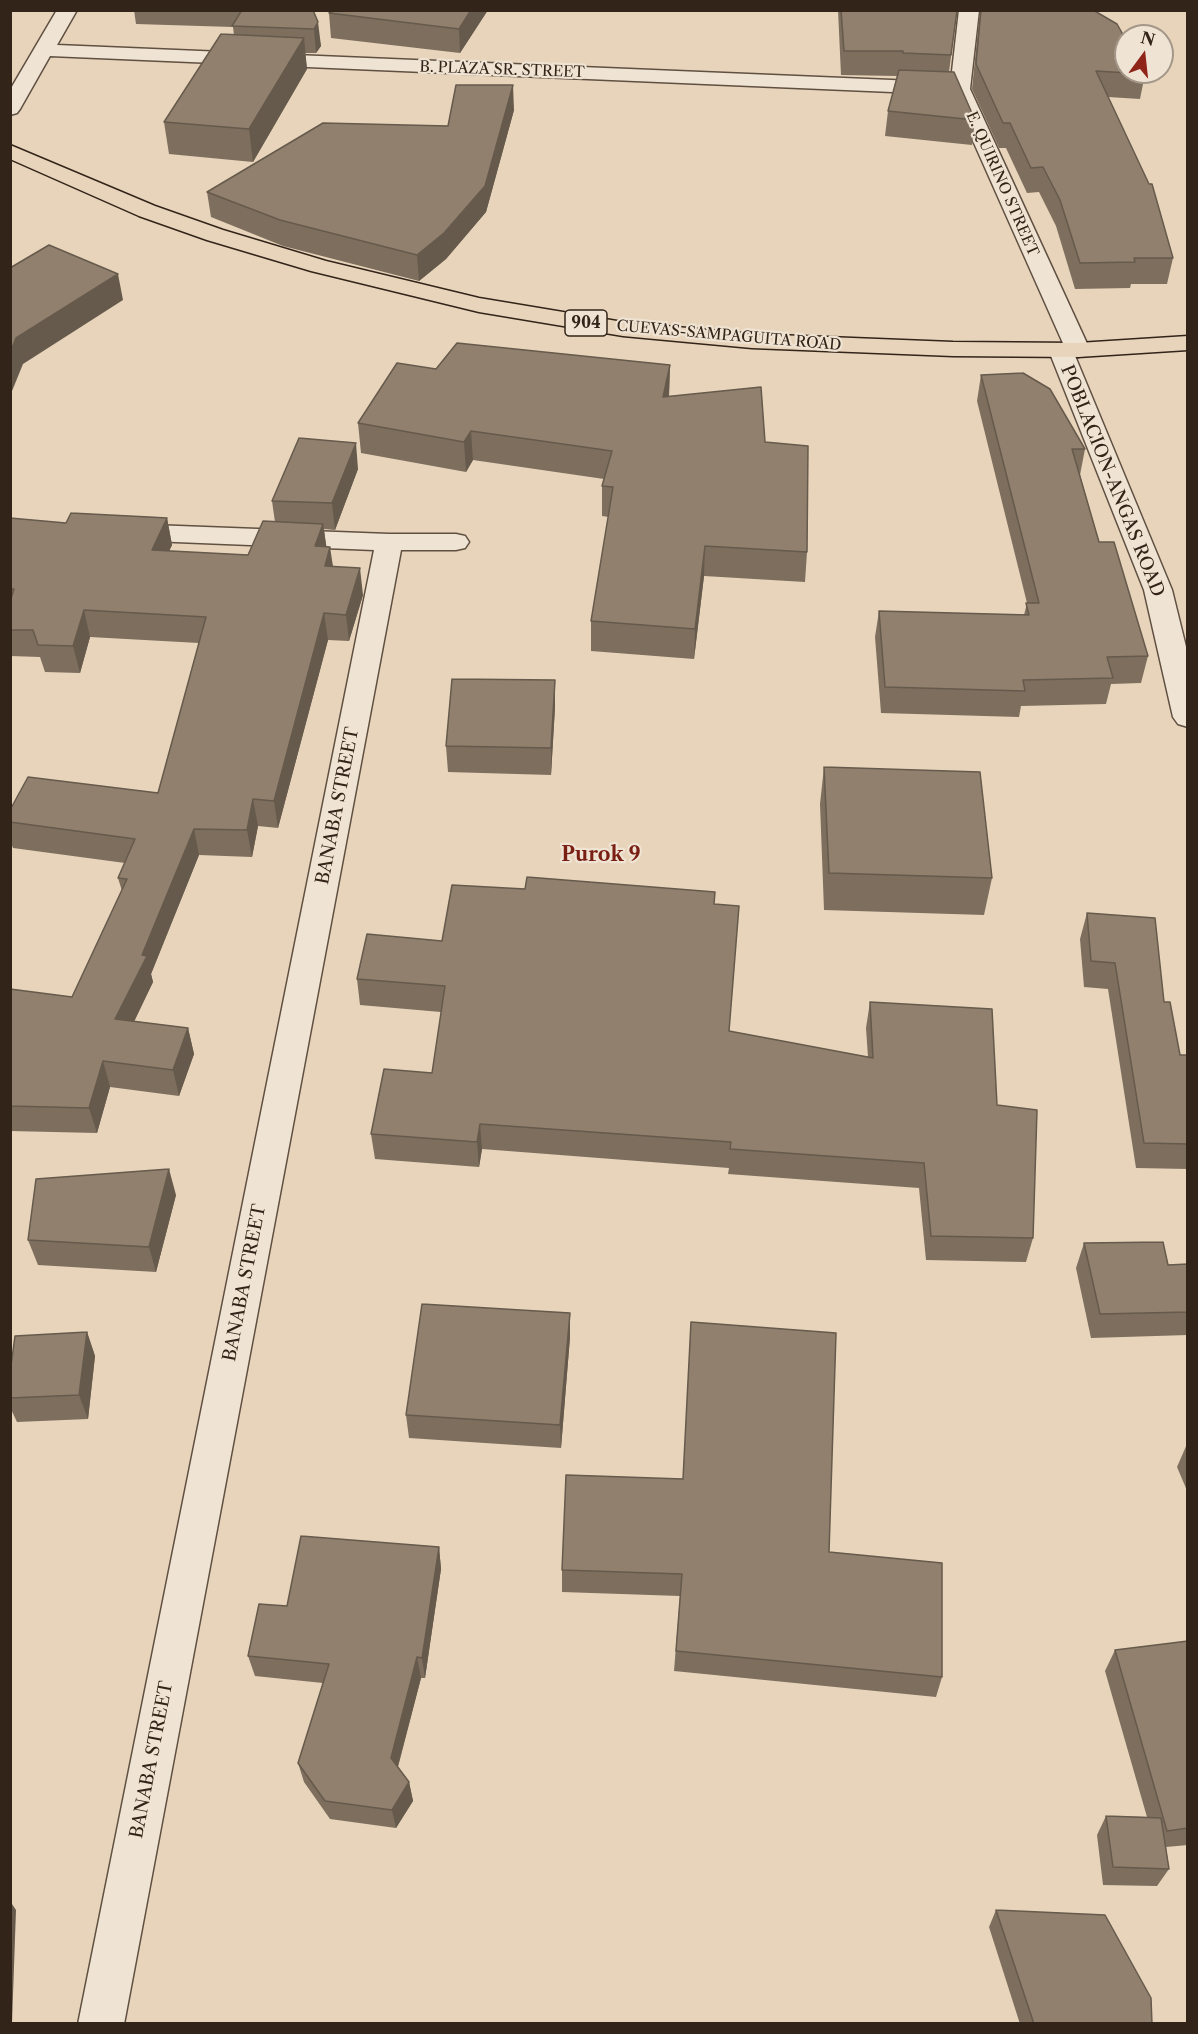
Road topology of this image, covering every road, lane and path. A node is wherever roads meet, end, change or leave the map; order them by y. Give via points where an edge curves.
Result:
1 (67, 10) edge
2 (969, 10) edge
3 (44, 50) junction
4 (960, 89) junction
5 (10, 109) edge
6 (10, 151) edge
7 (1188, 344) edge
8 (1069, 351) junction
9 (105, 531) edge
10 (389, 542) junction
11 (456, 542) dead end
12 (1188, 717) edge
13 (101, 2024) edge

1 - 3 street
2 - 4 street, E. QUIRINO STREET
3 - 4 street, B. PLAZA SR. STREET
3 - 5 street
4 - 8 street, E. QUIRINO STREET
6 - 8 main road, CUEVAS-SAMPAGUITA ROAD / 904 via 147,211 215,235 319,266 478,305 622,329 752,341
7 - 8 main road, CUEVAS-SAMPAGUITA ROAD / 904
8 - 12 street, POBLACION-ANGAS ROAD via 1158,590
9 - 10 street
10 - 11 street
10 - 13 street, BANABA STREET

